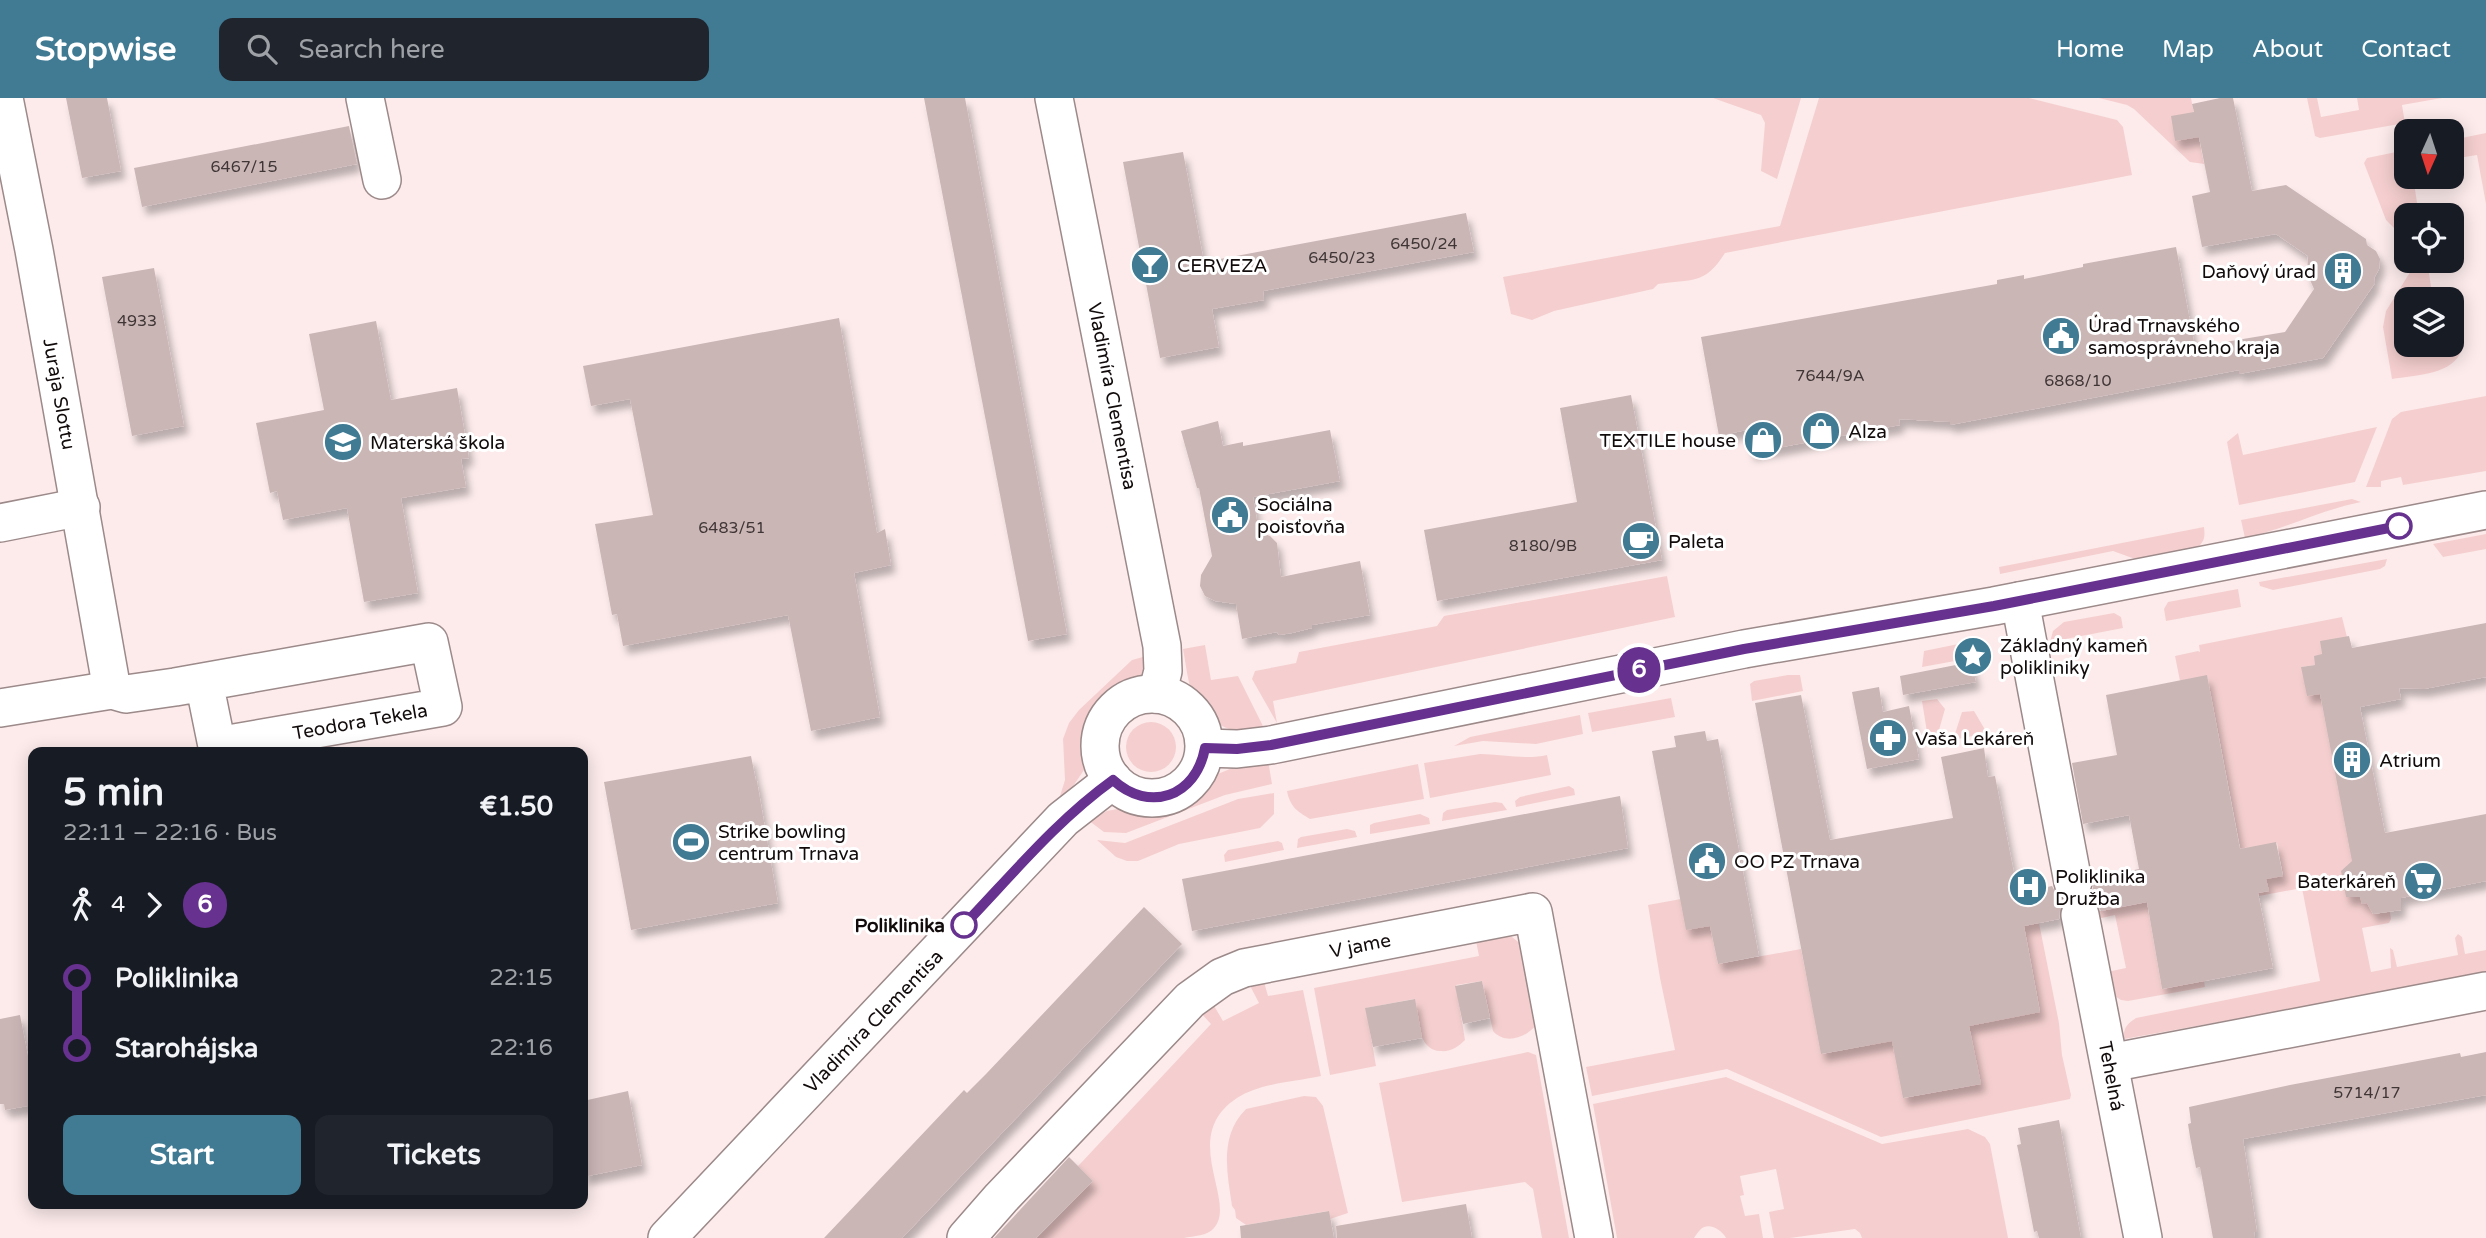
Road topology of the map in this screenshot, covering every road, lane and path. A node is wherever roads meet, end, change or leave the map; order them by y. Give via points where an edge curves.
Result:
1 (4, 98) edge
2 (365, 98) edge
3 (1054, 98) edge
4 (8, 169) edge
5 (382, 180) dead end
6 (81, 508) junction
7 (2486, 510) edge
8 (0, 523) edge
9 (2020, 601) junction
10 (204, 682) junction
11 (112, 690) junction
12 (1157, 694) junction
13 (0, 708) edge
14 (1205, 748) junction
15 (1113, 780) junction
16 (2486, 991) edge
17 (2110, 1063) junction
18 (667, 1238) edge
19 (966, 1238) edge
20 (1594, 1238) edge
21 (2143, 1238) edge

1 - 4 street, Juraja Slottu
2 - 5 street
3 - 12 street, Vladimíra Clementisa via 1162,646 1163,671
4 - 6 street, Juraja Slottu
6 - 8 street
6 - 11 street, Juraja Slottu
7 - 9 street
9 - 14 street via 1744,649 1271,745
9 - 17 street, Tehelná
10 - 10 street, Teodora Tekela via 217,746 443,707 429,642
10 - 11 street, Teodora Tekela via 127,694
11 - 13 street, Teodora Tekela
12 - 14 street via 1177,700 1192,712 1202,729
12 - 15 street via 1130,699 1108,718 1101,735 1101,754
14 - 15 street via 1194,777 1169,795 1139,796
15 - 18 street, Vladimíra Clementisa via 1063,819
16 - 17 street
17 - 21 street, Tehelná
19 - 20 street, V jame via 1190,1000 1222,977 1244,968 1533,912

